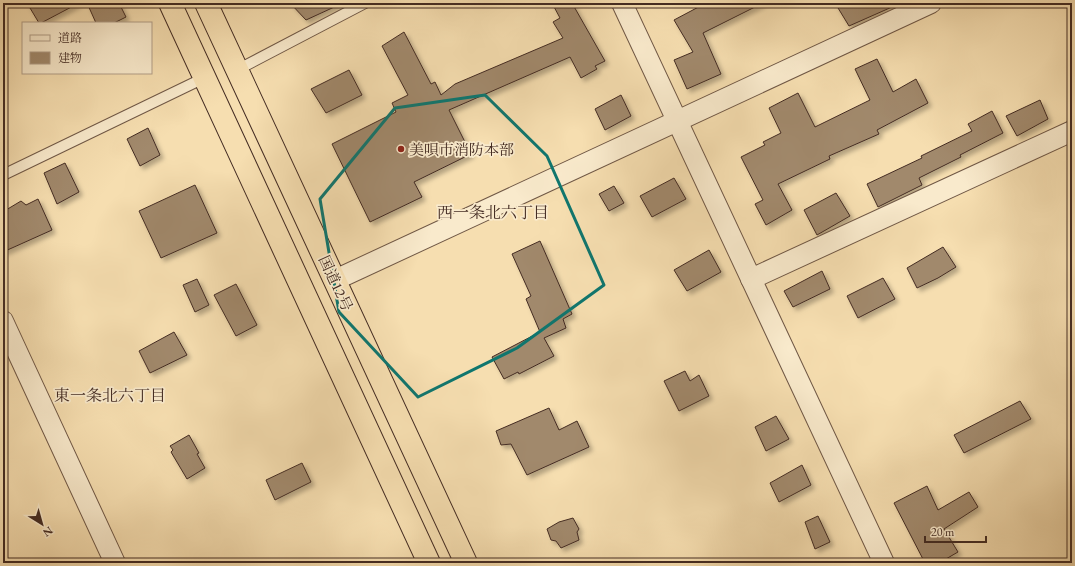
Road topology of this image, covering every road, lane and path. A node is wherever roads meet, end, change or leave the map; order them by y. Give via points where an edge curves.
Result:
1 (170, 3) edge
2 (206, 3) edge
3 (365, 3) edge
4 (622, 3) edge
5 (931, 3) edge
6 (237, 70) junction
7 (204, 78) junction
8 (677, 122) junction
9 (1072, 131) edge
10 (3, 175) edge
11 (752, 279) junction
12 (335, 280) junction
13 (3, 321) edge
14 (115, 563) edge
15 (429, 563) edge
16 (466, 563) edge
17 (884, 563) edge

1 - 7 highway
2 - 6 highway, 国道12号
3 - 6 lane
4 - 8 street
5 - 8 street
6 - 12 highway, 国道12号
7 - 10 lane
7 - 15 highway
8 - 11 street
8 - 12 street
9 - 11 street
11 - 17 street
12 - 16 highway, 国道12号
13 - 14 street

